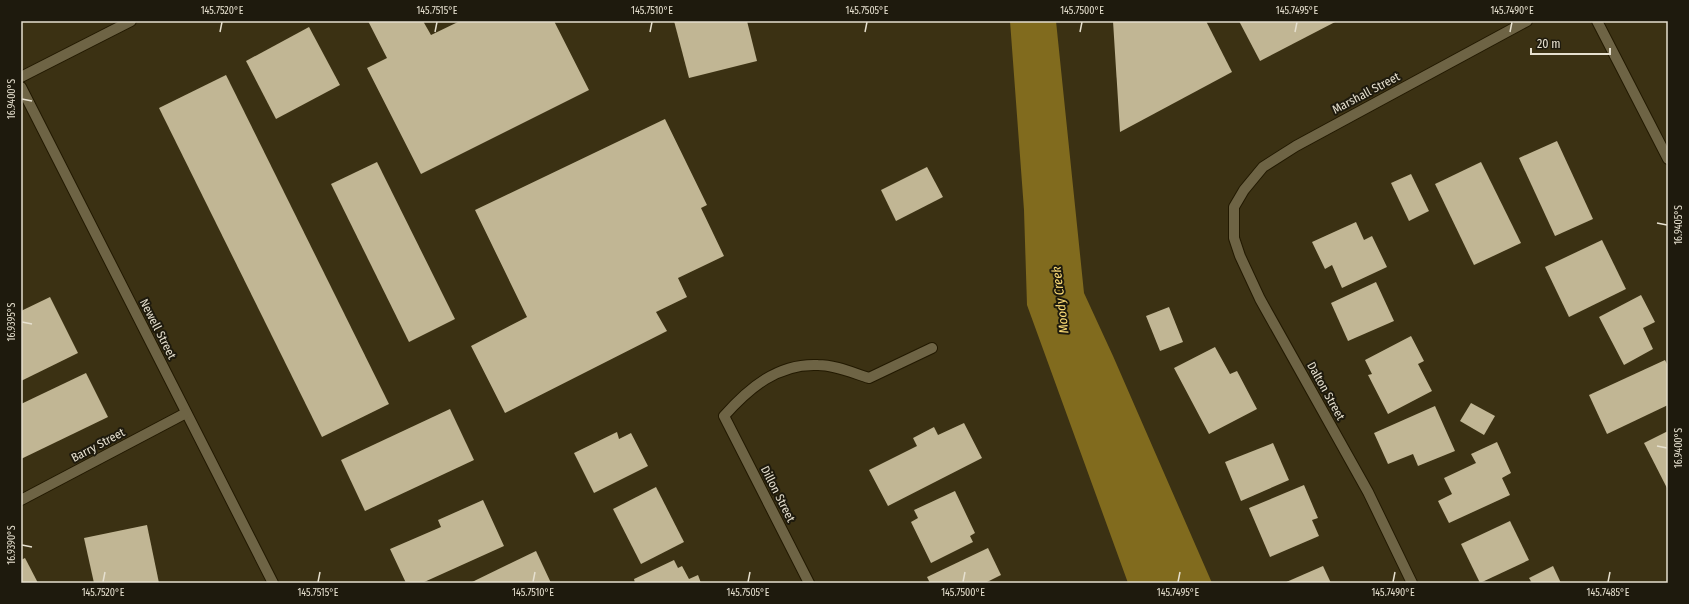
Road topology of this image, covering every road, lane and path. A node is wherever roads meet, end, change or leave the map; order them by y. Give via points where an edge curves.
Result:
1 (131, 21) edge
2 (1527, 21) edge
3 (1597, 21) edge
4 (21, 77) edge
5 (21, 87) edge
6 (1668, 159) edge
7 (1234, 207) joint
8 (932, 348) dead end
9 (186, 413) junction
10 (21, 500) edge
11 (273, 583) edge
12 (809, 583) edge
13 (1412, 583) edge

1 - 4 street
2 - 7 street, Marshall Street via 1323,131 1263,167
3 - 6 street
5 - 9 street, Newell Street
7 - 13 street, Dalton Street via 1234,238 1260,299 1368,492
8 - 12 street, Dillon Street via 869,378 818,365 789,369 770,376 750,389 724,416
9 - 10 street, Barry Street
9 - 11 street, Newell Street

